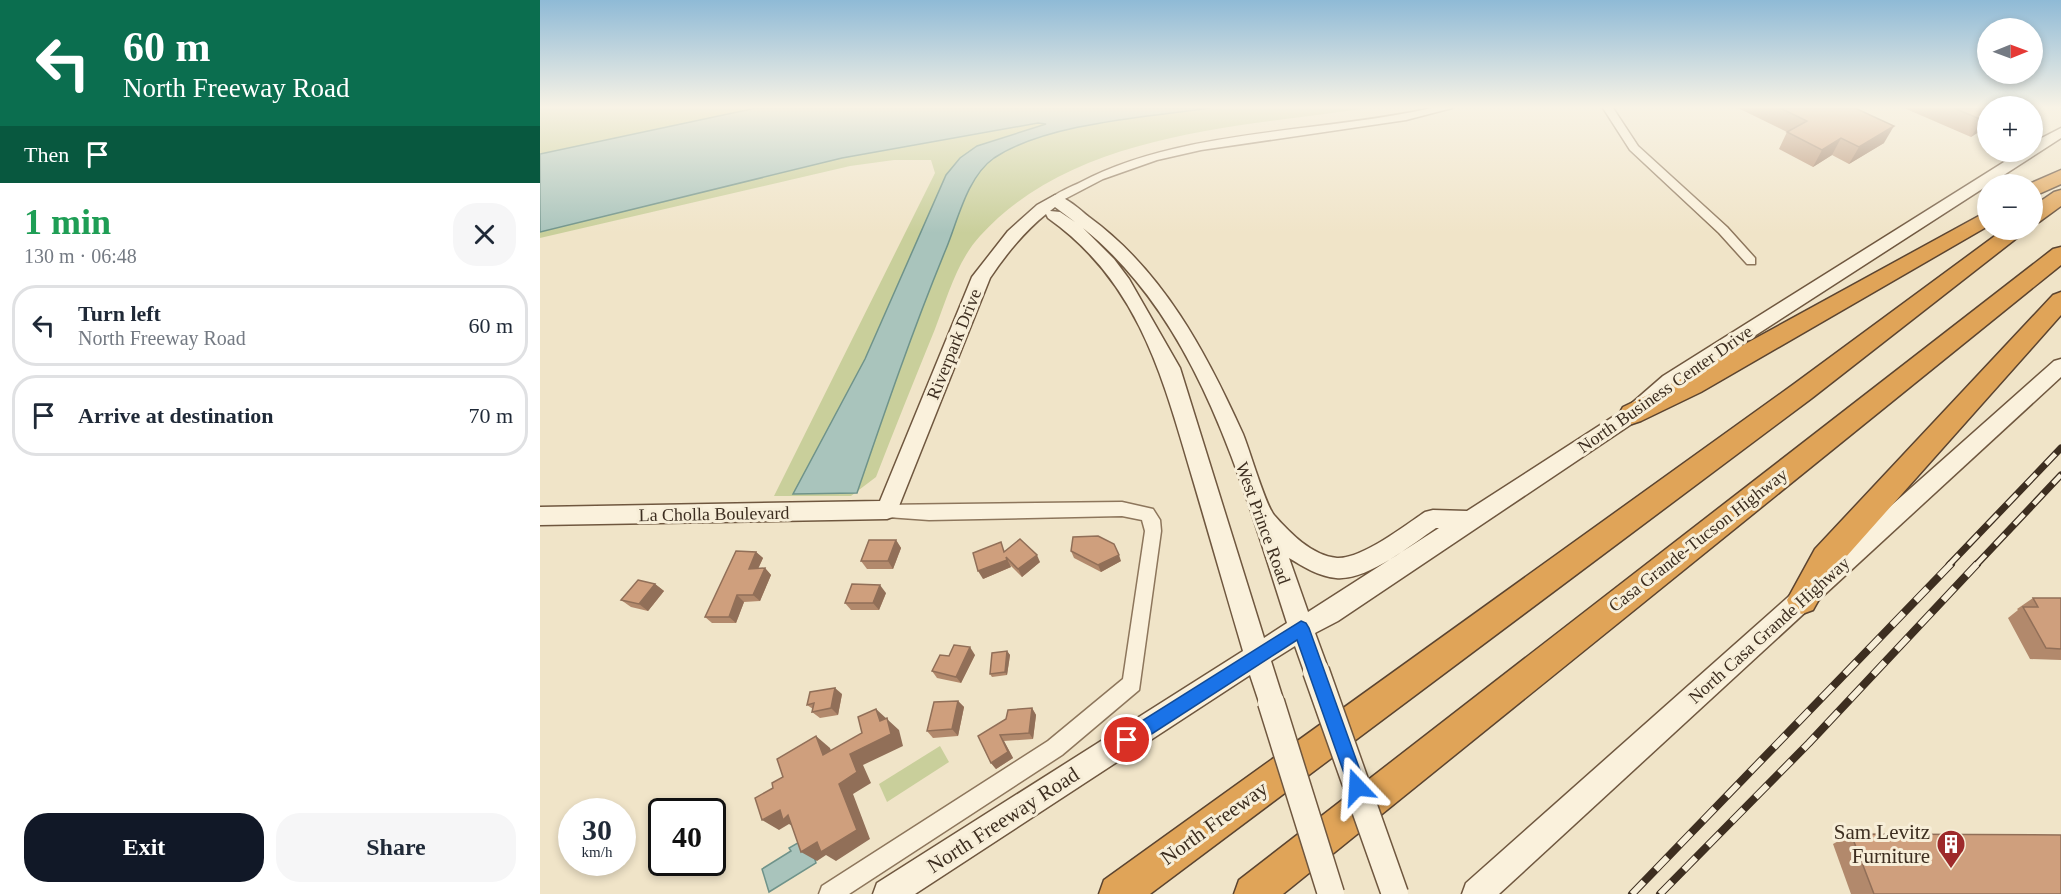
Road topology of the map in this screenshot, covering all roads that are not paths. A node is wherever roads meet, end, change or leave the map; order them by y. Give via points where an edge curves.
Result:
1 (1188, 150) edge
2 (1636, 150) edge
3 (2014, 162) edge
4 (2061, 176) edge
5 (2043, 185) edge
6 (2061, 196) edge
7 (1049, 204) junction
8 (2043, 209) edge
9 (1977, 223) edge
10 (2003, 240) edge
11 (2061, 254) edge
12 (1751, 261) dead end
13 (2061, 300) edge
14 (2061, 366) edge
15 (1632, 414) junction
16 (887, 510) junction
17 (1259, 512) junction
18 (540, 516) edge
19 (1469, 520) junction
20 (1802, 600) junction
21 (1301, 628) junction
22 (1257, 657) junction
23 (830, 894) edge
24 (888, 894) edge
25 (1118, 894) edge
26 (1253, 894) edge
27 (1331, 894) edge
28 (1395, 894) edge
29 (1477, 894) edge

1 - 7 street via 1154,157 1100,177
2 - 12 street
3 - 15 main road, North Business Center Drive via 1670,381
4 - 5 highway
6 - 8 highway
7 - 16 main road, Riverpark Drive via 1004,243 981,277
7 - 17 main road, West Prince Road via 1096,228 1140,271 1187,339 1214,392
7 - 22 main road via 1118,278 1146,319 1170,368
9 - 15 highway via 1692,385
10 - 25 highway, North Freeway
11 - 26 highway, Casa Grande-Tucson Highway
13 - 20 highway via 1826,558
14 - 20 main road, North Casa Grande Highway
15 - 19 main road, North Business Center Drive
16 - 18 main road, La Cholla Boulevard
16 - 23 street via 929,513 1122,509 1147,514 1153,531 1132,684 1054,748
17 - 19 main road via 1285,543 1317,563 1338,568 1366,561 1433,519
17 - 21 main road, West Prince Road
19 - 21 main road, North Business Center Drive
20 - 29 main road, North Casa Grande Highway
21 - 22 main road, North Freeway Road
21 - 28 main road, West Prince Road, bridge
22 - 24 main road, North Freeway Road
22 - 27 main road, bridge

